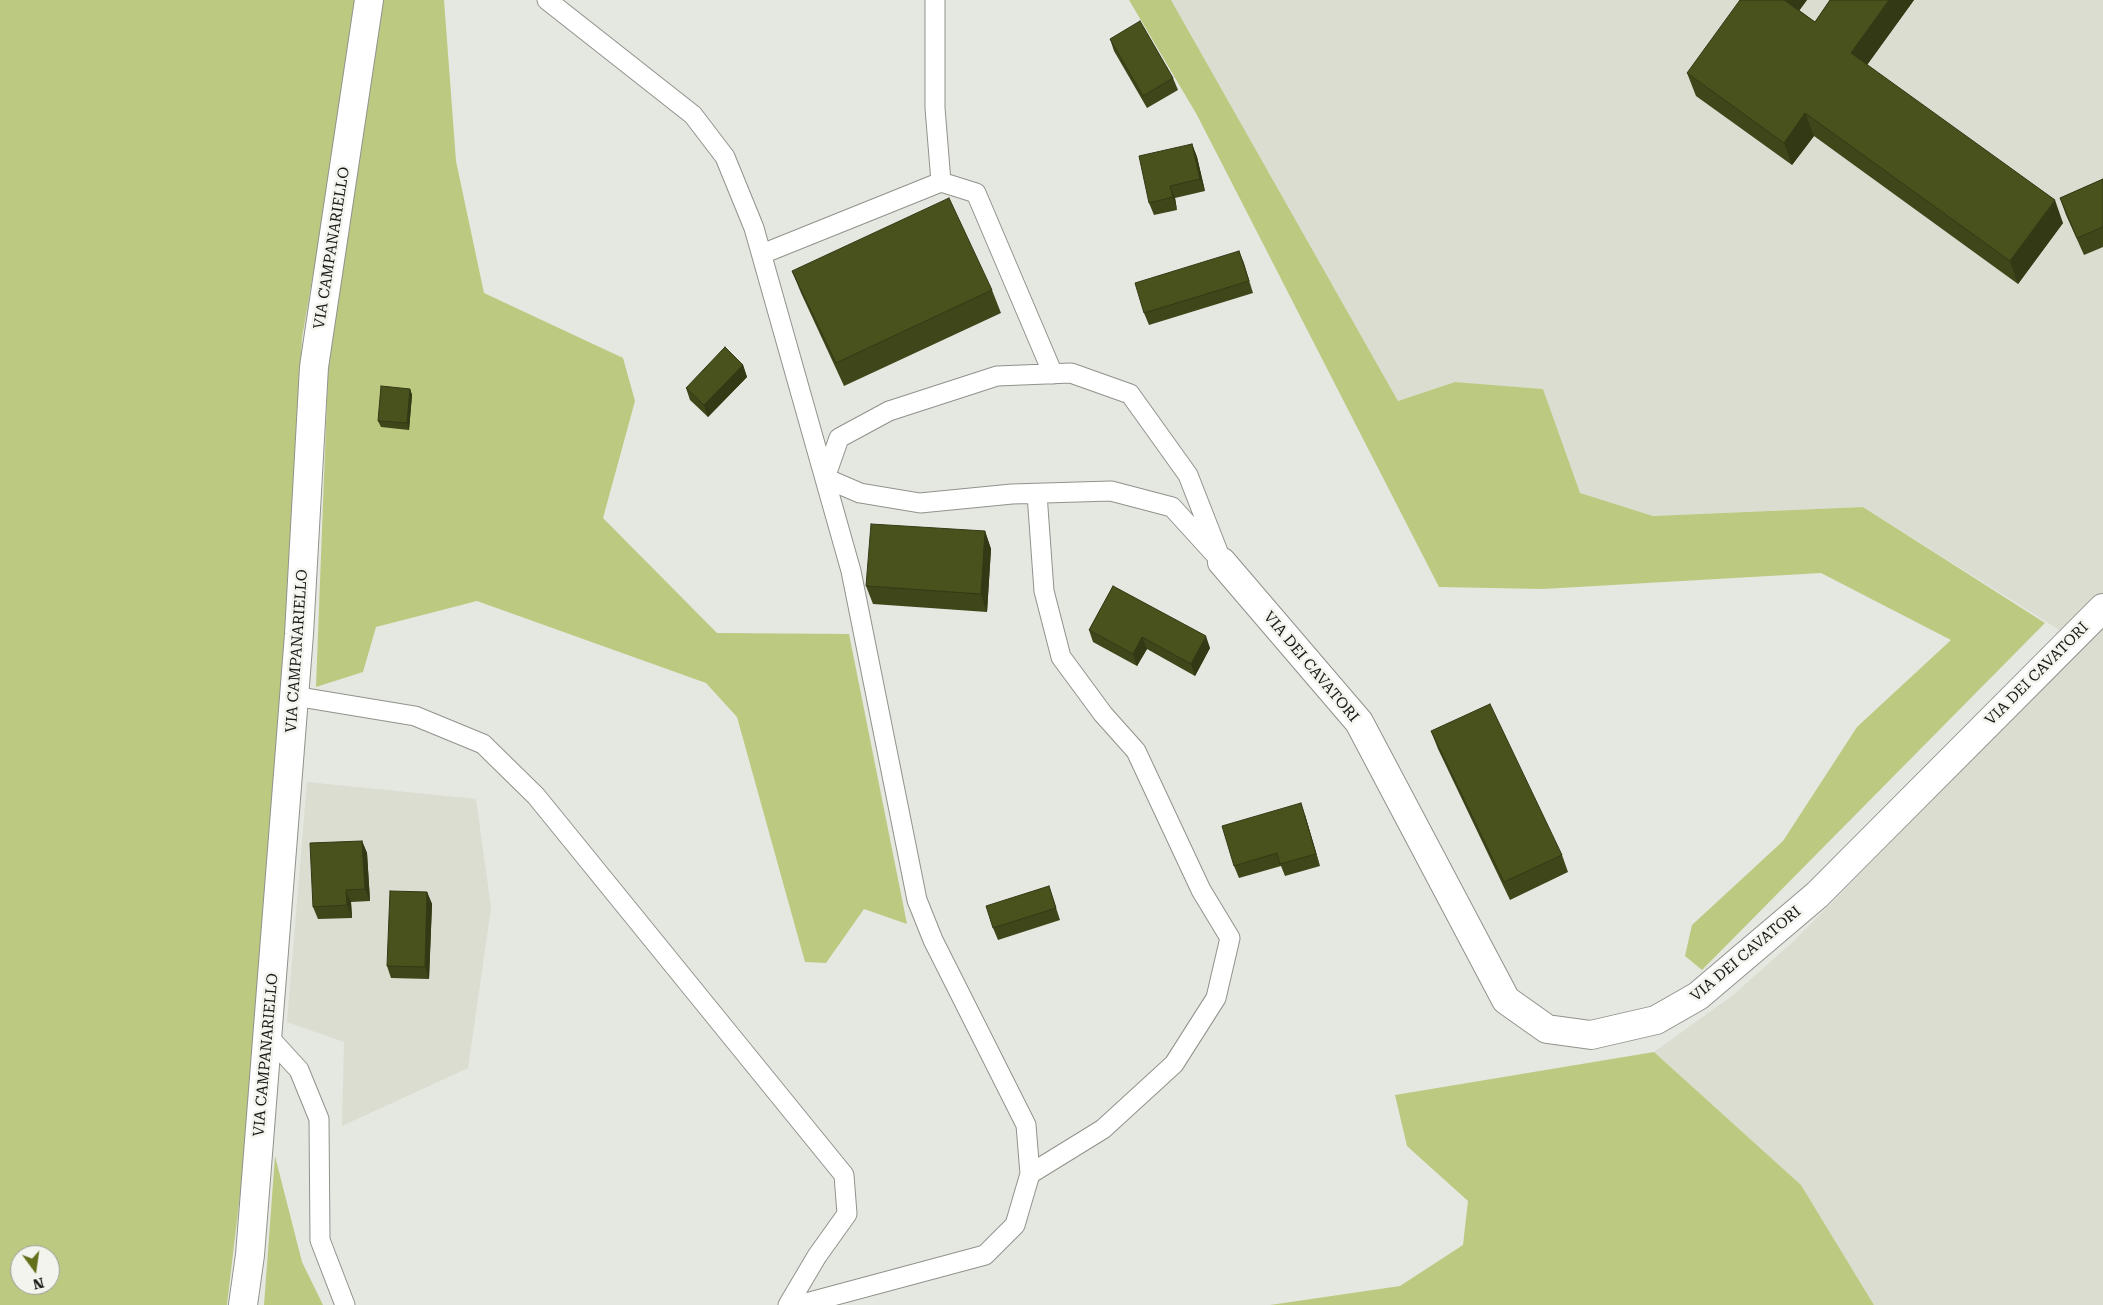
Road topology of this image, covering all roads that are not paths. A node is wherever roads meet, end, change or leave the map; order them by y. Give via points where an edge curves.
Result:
1 (369, 0) edge
2 (547, 0) edge
3 (935, 0) edge
4 (941, 182) junction
5 (762, 254) junction
6 (1053, 374) junction
7 (825, 478) junction
8 (1037, 494) junction
9 (1222, 562) junction
10 (2103, 608) edge
11 (294, 696) junction
12 (267, 1035) junction
13 (1030, 1174) junction
14 (243, 1305) edge
15 (345, 1305) edge
16 (788, 1305) edge
17 (799, 1305) edge

1 - 11 street, VIA CAMPANARIELLO via 314,367
2 - 5 lane via 693,116 725,157
3 - 4 lane via 935,108
4 - 5 lane
4 - 6 lane via 976,193
5 - 7 lane
6 - 7 lane via 997,376 889,411 839,438
6 - 9 lane via 1071,373 1130,394 1188,475
7 - 8 lane via 860,493 920,504
7 - 13 lane via 851,571 917,900 933,940 1026,1124
8 - 9 lane via 1111,492 1172,507
8 - 13 lane via 1044,591 1061,657 1103,714 1136,751 1202,890 1230,938 1216,998 1174,1064 1103,1128
9 - 10 street, VIA DEI CAVATORI via 1359,722 1506,1000 1548,1029 1591,1035 1656,1020 1698,996 1817,895
11 - 12 street, VIA CAMPANARIELLO
11 - 16 lane via 415,716 483,744 536,796 844,1175 847,1214
12 - 14 street, VIA CAMPANARIELLO via 250,1255
12 - 15 lane via 299,1070 319,1119 320,1240
13 - 17 lane via 1015,1225 985,1255

